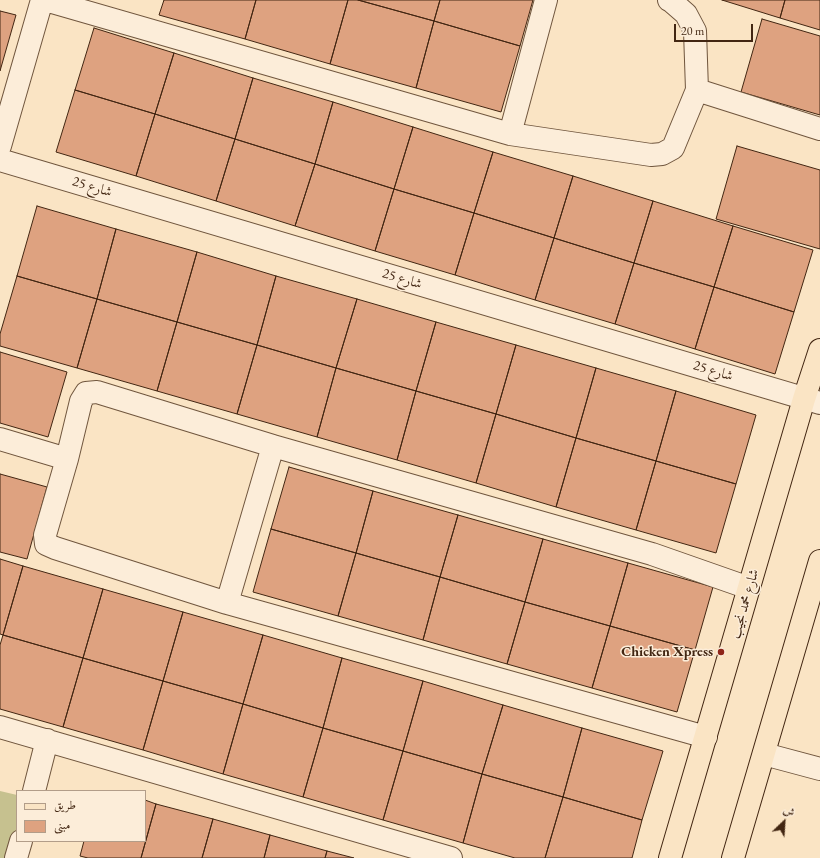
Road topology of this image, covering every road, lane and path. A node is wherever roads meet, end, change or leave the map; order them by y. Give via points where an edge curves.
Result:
1 (42, 0) edge
2 (45, 0) edge
3 (546, 0) edge
4 (669, 0) edge
5 (697, 90) junction
6 (820, 129) edge
7 (510, 134) junction
8 (0, 146) edge
9 (0, 160) edge
10 (820, 350) edge
11 (812, 401) edge
12 (0, 440) edge
13 (273, 446) junction
14 (66, 458) junction
15 (820, 561) edge
16 (749, 588) junction
17 (227, 603) junction
18 (0, 727) edge
19 (706, 737) junction
20 (47, 740) junction
21 (764, 754) junction
22 (820, 769) edge
23 (34, 790) edge
24 (21, 842) edge
25 (16, 858) edge
26 (451, 858) edge
27 (670, 858) edge
28 (733, 858) edge

1 - 8 street
2 - 7 street
3 - 7 street
4 - 5 street via 686,14 695,31
5 - 6 street
5 - 7 street via 672,148 662,154 651,155
9 - 11 street, شارع 25
10 - 11 main road, شارع محمد نجيب
11 - 16 main road, شارع محمد نجيب
12 - 14 street
13 - 14 street via 97,392 86,393 81,401
13 - 16 street via 652,554
13 - 17 street
14 - 17 street via 45,535 46,544
15 - 21 main road
16 - 19 main road, شارع محمد نجيب
17 - 19 street
18 - 20 street
19 - 27 main road, شارع محمد نجيب
20 - 23 street
20 - 26 street
21 - 22 street
21 - 28 main road
24 - 25 street

